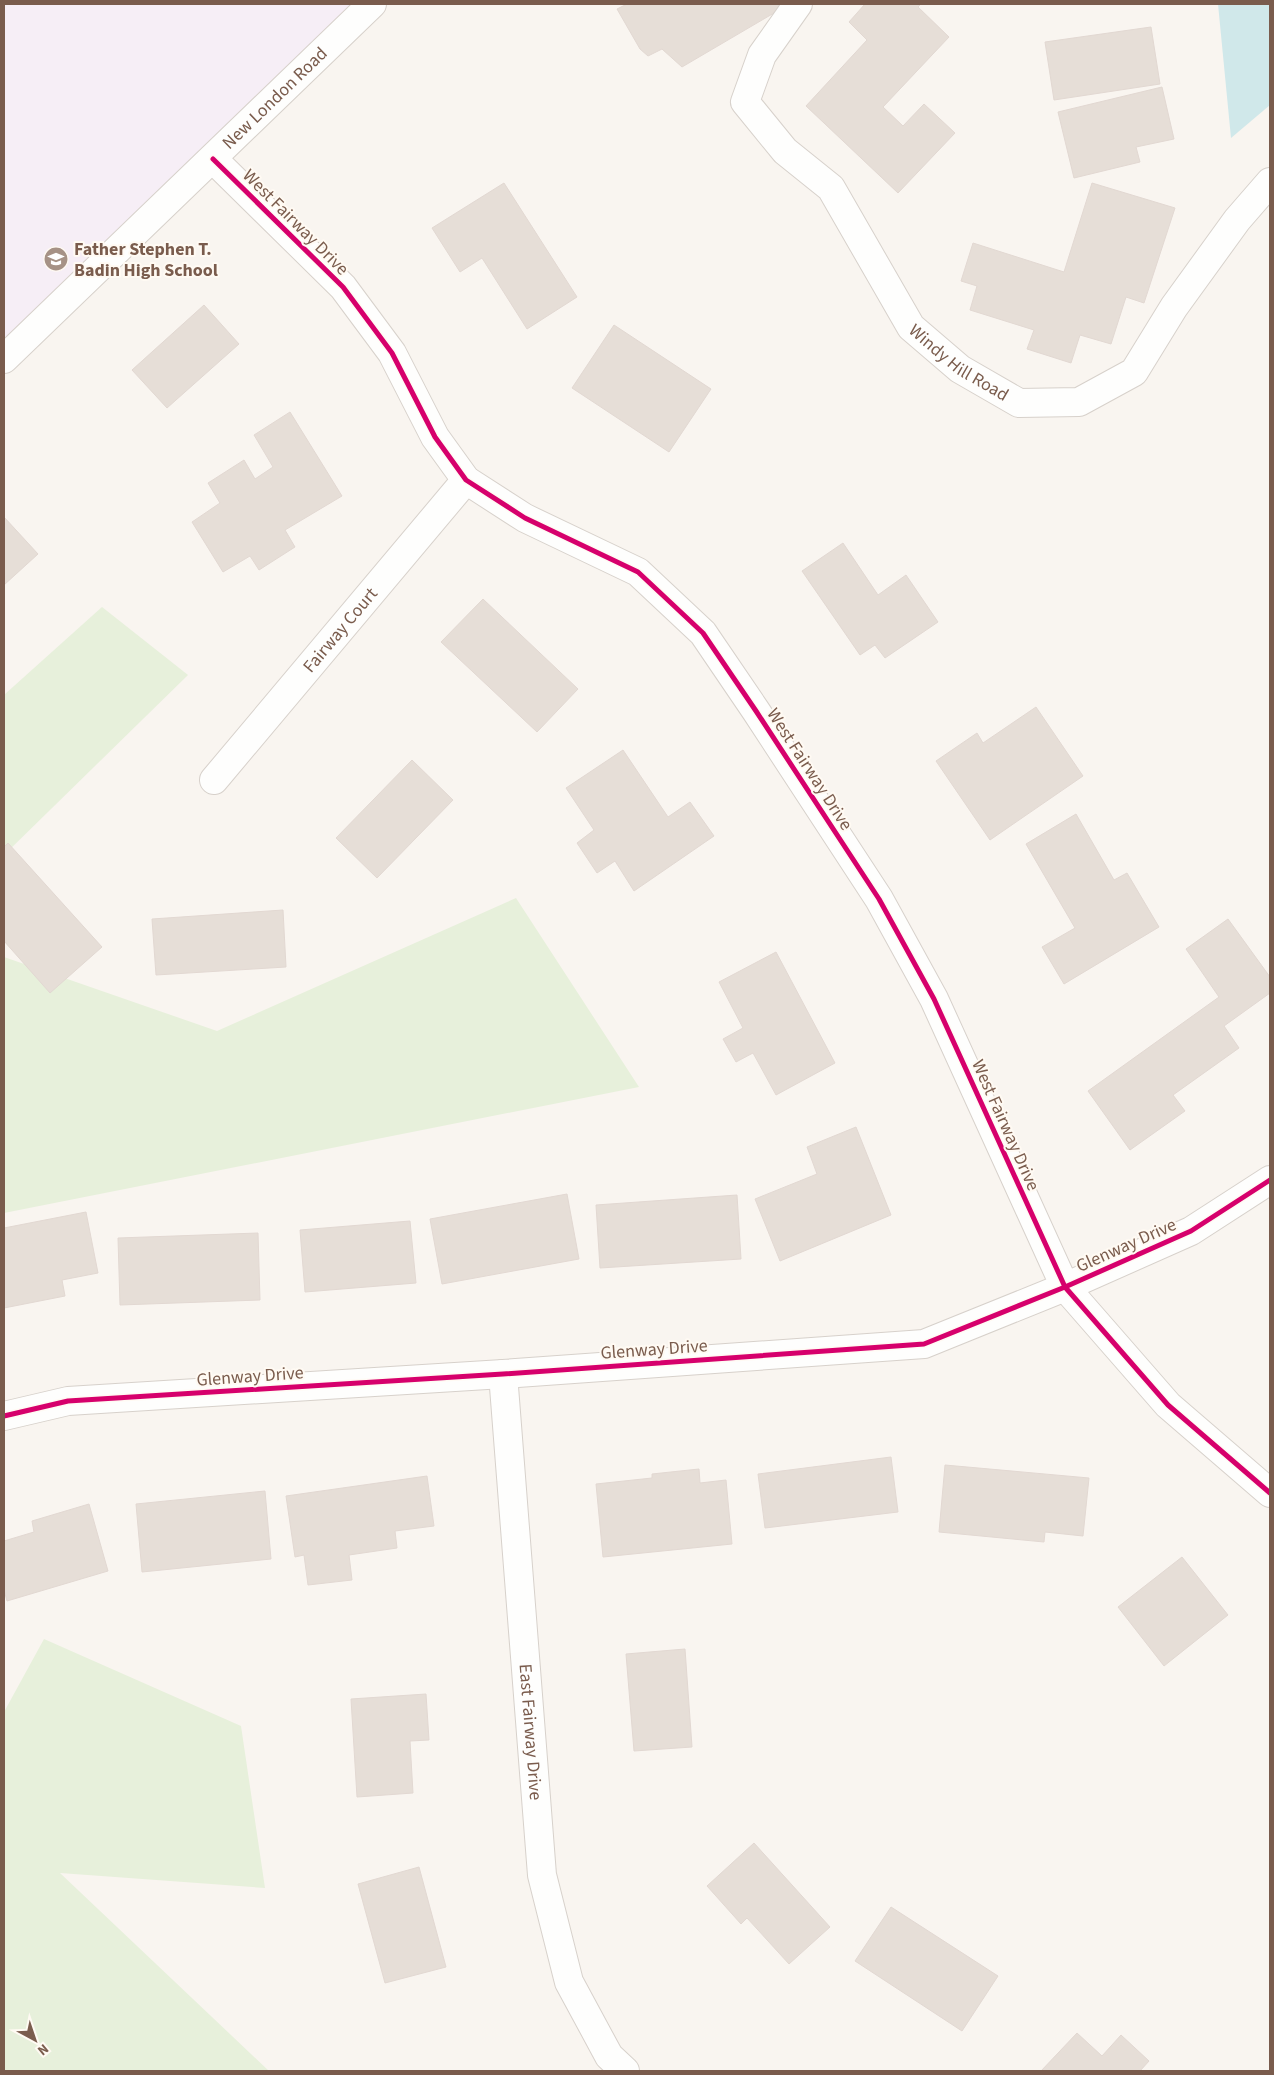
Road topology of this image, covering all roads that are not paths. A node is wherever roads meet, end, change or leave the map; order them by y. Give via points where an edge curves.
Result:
1 (372, 4) edge
2 (798, 4) edge
3 (213, 159) junction
4 (1270, 182) edge
5 (4, 359) edge
6 (466, 480) junction
7 (214, 780) dead end
8 (1270, 1180) edge
9 (1065, 1287) junction
10 (503, 1374) junction
11 (4, 1416) edge
12 (1270, 1493) edge
13 (625, 2071) edge

1 - 3 street, New London Road
2 - 4 street, Windy Hill Road via 762,55 745,102 785,151 831,188 911,327 960,369 1019,403 1079,402 1134,372 1174,307 1237,220
3 - 5 street, New London Road
3 - 6 street, West Fairway Drive via 343,287 392,353 435,436
6 - 7 street, Fairway Court
6 - 9 street, West Fairway Drive via 525,518 638,572 703,633 873,890 934,999
8 - 9 street, Glenway Drive via 1191,1231
9 - 10 street, Glenway Drive via 924,1344
9 - 12 street, West Fairway Drive via 1168,1406
10 - 11 street, Glenway Drive via 68,1401
10 - 13 street, East Fairway Drive via 542,1874 569,1982 609,2056

